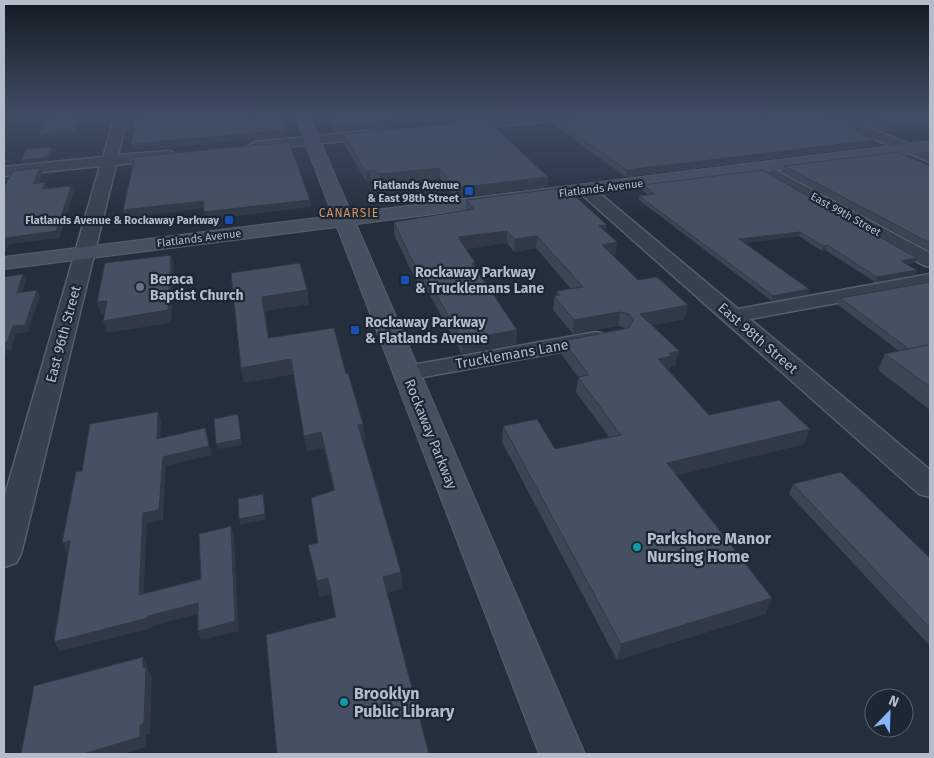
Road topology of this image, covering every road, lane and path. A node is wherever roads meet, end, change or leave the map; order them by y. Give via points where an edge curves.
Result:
1 (113, 148) edge
2 (315, 148) edge
3 (913, 148) edge
4 (909, 149) junction
5 (186, 153) edge
6 (930, 158) edge
7 (110, 160) junction
8 (762, 168) junction
9 (4, 170) edge
10 (586, 190) junction
11 (344, 220) junction
12 (85, 253) junction
13 (930, 261) edge
14 (4, 263) edge
15 (930, 280) edge
16 (733, 316) junction
17 (618, 335) edge
18 (406, 373) junction
19 (930, 486) edge
20 (4, 554) edge
21 (562, 754) edge

1 - 7 street, East 96th Street
2 - 11 main road, Rockaway Parkway
3 - 4 main road, Flatlands Avenue
4 - 6 street
4 - 8 main road, Flatlands Avenue
5 - 7 street
7 - 9 street
7 - 12 street, East 96th Street
8 - 10 main road, Flatlands Avenue
8 - 13 street, East 99th Street
10 - 11 main road, Flatlands Avenue
10 - 16 street, East 98th Street
11 - 12 main road, Flatlands Avenue
11 - 18 main road, Rockaway Parkway
12 - 14 main road, Flatlands Avenue
12 - 20 street, East 96th Street
15 - 16 street
16 - 19 street, East 98th Street
17 - 18 street, Trucklemans Lane
18 - 21 main road, Rockaway Parkway

